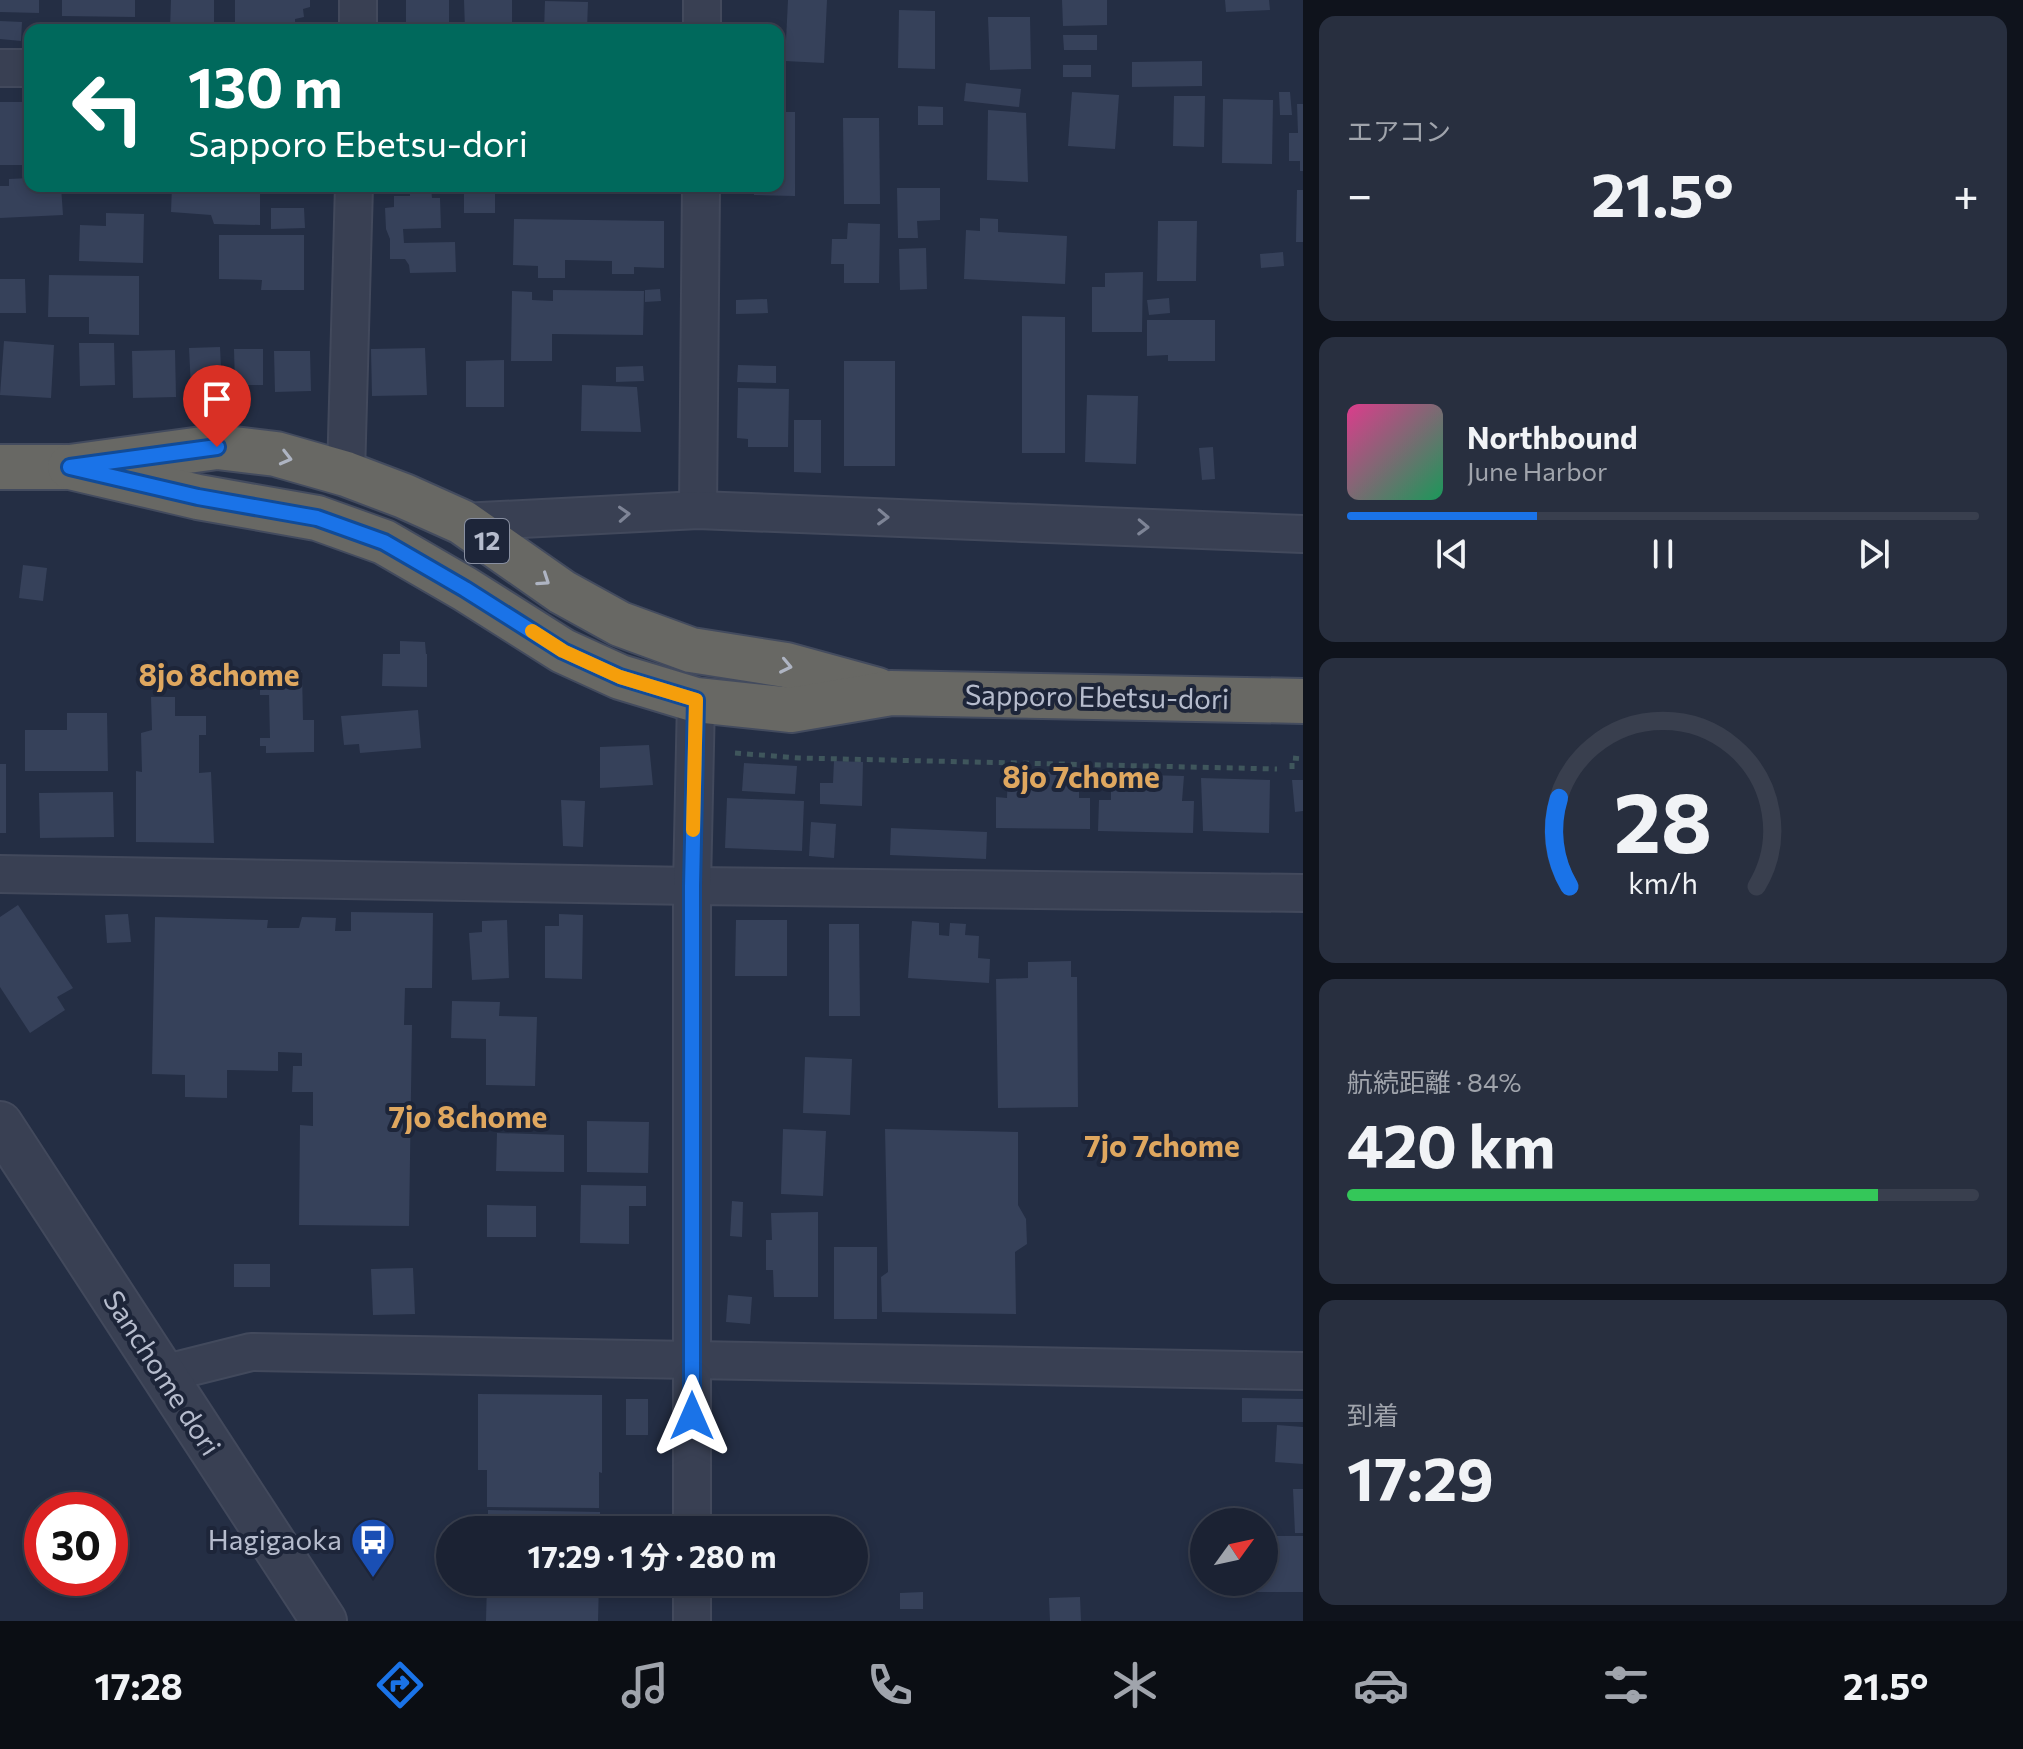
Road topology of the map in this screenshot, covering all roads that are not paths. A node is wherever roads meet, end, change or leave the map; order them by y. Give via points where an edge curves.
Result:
1 (358, 0) edge
2 (702, 0) edge
3 (358, 24) edge
4 (702, 24) edge
5 (0, 68) edge
6 (24, 68) edge
7 (354, 192) edge
8 (701, 192) edge
9 (0, 467) edge
10 (70, 467) junction
11 (346, 474) junction
12 (698, 510) junction
13 (462, 522) junction
14 (1303, 534) edge
15 (891, 693) junction
16 (696, 700) junction
17 (1303, 701) edge
18 (0, 874) edge
19 (692, 886) junction
20 (1303, 893) edge
21 (0, 1124) edge
22 (692, 1359) junction
23 (1303, 1371) edge
24 (163, 1374) junction
25 (692, 1516) edge
26 (692, 1596) edge
27 (324, 1621) edge
28 (692, 1621) edge

1 - 3 street
2 - 4 street
5 - 6 street
7 - 11 street
8 - 12 street
9 - 10 highway, Sapporo Ebetsu-dori / 12
10 -> 11 highway, Sapporo Ebetsu-dori / 12 via 217,447 276,454
10 - 16 highway, Sapporo Ebetsu-dori / 12 via 317,518 384,542 563,651 620,677
11 - 13 highway, Sapporo Ebetsu-dori / 12
13 -> 12 street
12 -> 14 street
13 -> 15 highway, Sapporo Ebetsu-dori / 12 via 562,592 620,624 691,650 786,665
15 - 16 highway, Sapporo Ebetsu-dori / 12 via 791,710
15 - 17 highway, Sapporo Ebetsu-dori / 12
16 - 19 street
18 - 19 street
19 - 20 street
19 - 22 street
21 - 24 street, Sanchome dori
22 - 23 street
22 - 24 street via 251,1352
22 - 25 street
24 - 27 street, Sanchome dori
26 - 28 street

